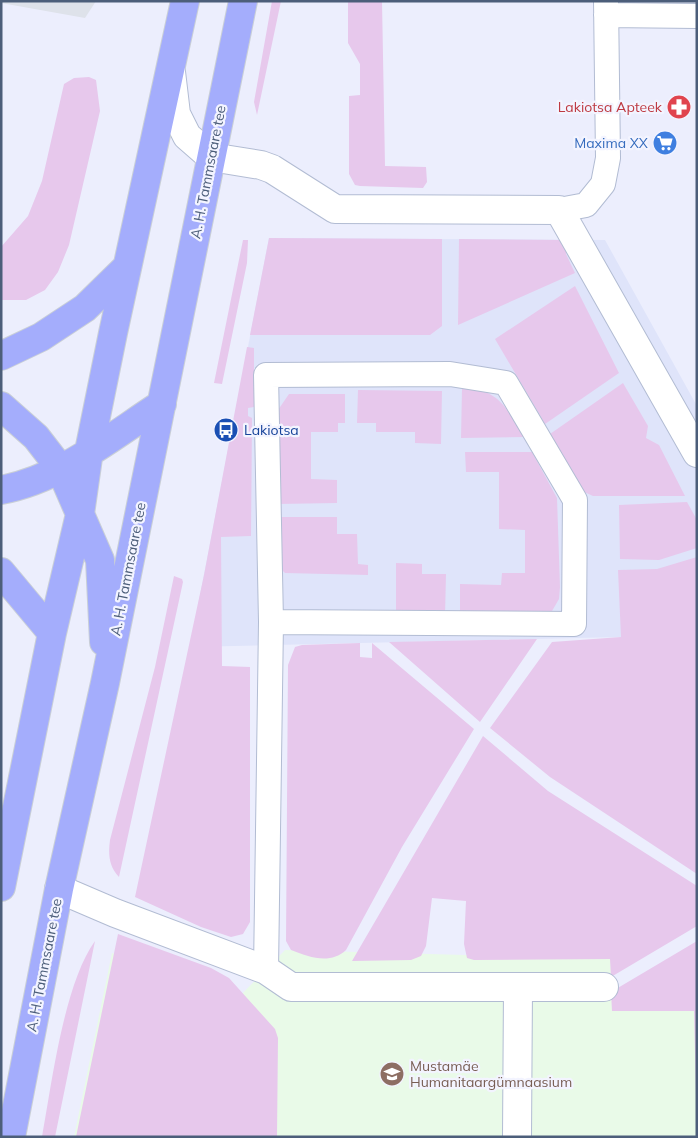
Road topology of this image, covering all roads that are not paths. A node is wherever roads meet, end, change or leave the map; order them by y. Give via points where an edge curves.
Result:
1 (185, 1) edge
2 (243, 1) edge
3 (606, 8) edge
4 (697, 16) edge
5 (171, 69) junction
6 (211, 157) junction
7 (559, 210) junction
8 (127, 267) junction
9 (1, 356) edge
10 (162, 404) junction
11 (1, 406) edge
12 (89, 451) junction
13 (697, 453) edge
14 (60, 468) junction
15 (1, 490) edge
16 (80, 514) junction
17 (1, 572) edge
18 (271, 622) junction
19 (52, 633) junction
20 (105, 683) junction
21 (1, 887) edge
22 (59, 889) junction
23 (266, 970) junction
24 (604, 987) dead end
25 (518, 988) junction
26 (11, 1137) edge
27 (518, 1137) edge

1 - 5 main road
2 - 6 main road, A. H. Tammsaare tee
3 - 4 lane
3 - 7 lane via 608,158 603,184 586,204
5 - 6 street via 176,114 187,136
5 - 8 main road
6 - 7 street via 272,169 335,210
6 - 10 main road, A. H. Tammsaare tee
7 - 13 street
8 - 9 main road via 84,308 41,337
8 - 12 main road
10 - 12 main road
10 - 20 main road, A. H. Tammsaare tee
11 - 14 main road via 36,437
12 - 14 main road
12 - 16 main road
14 - 15 main road via 35,481
14 - 16 main road
16 - 19 main road
16 - 20 main road via 100,560
17 - 19 main road
18 - 18 lane via 574,624 575,500 506,383 450,374 266,375
18 - 23 lane
19 - 21 main road
20 - 22 main road, A. H. Tammsaare tee
22 - 23 street
22 - 26 main road, A. H. Tammsaare tee
23 - 25 street via 291,987
24 - 25 street
25 - 27 street

